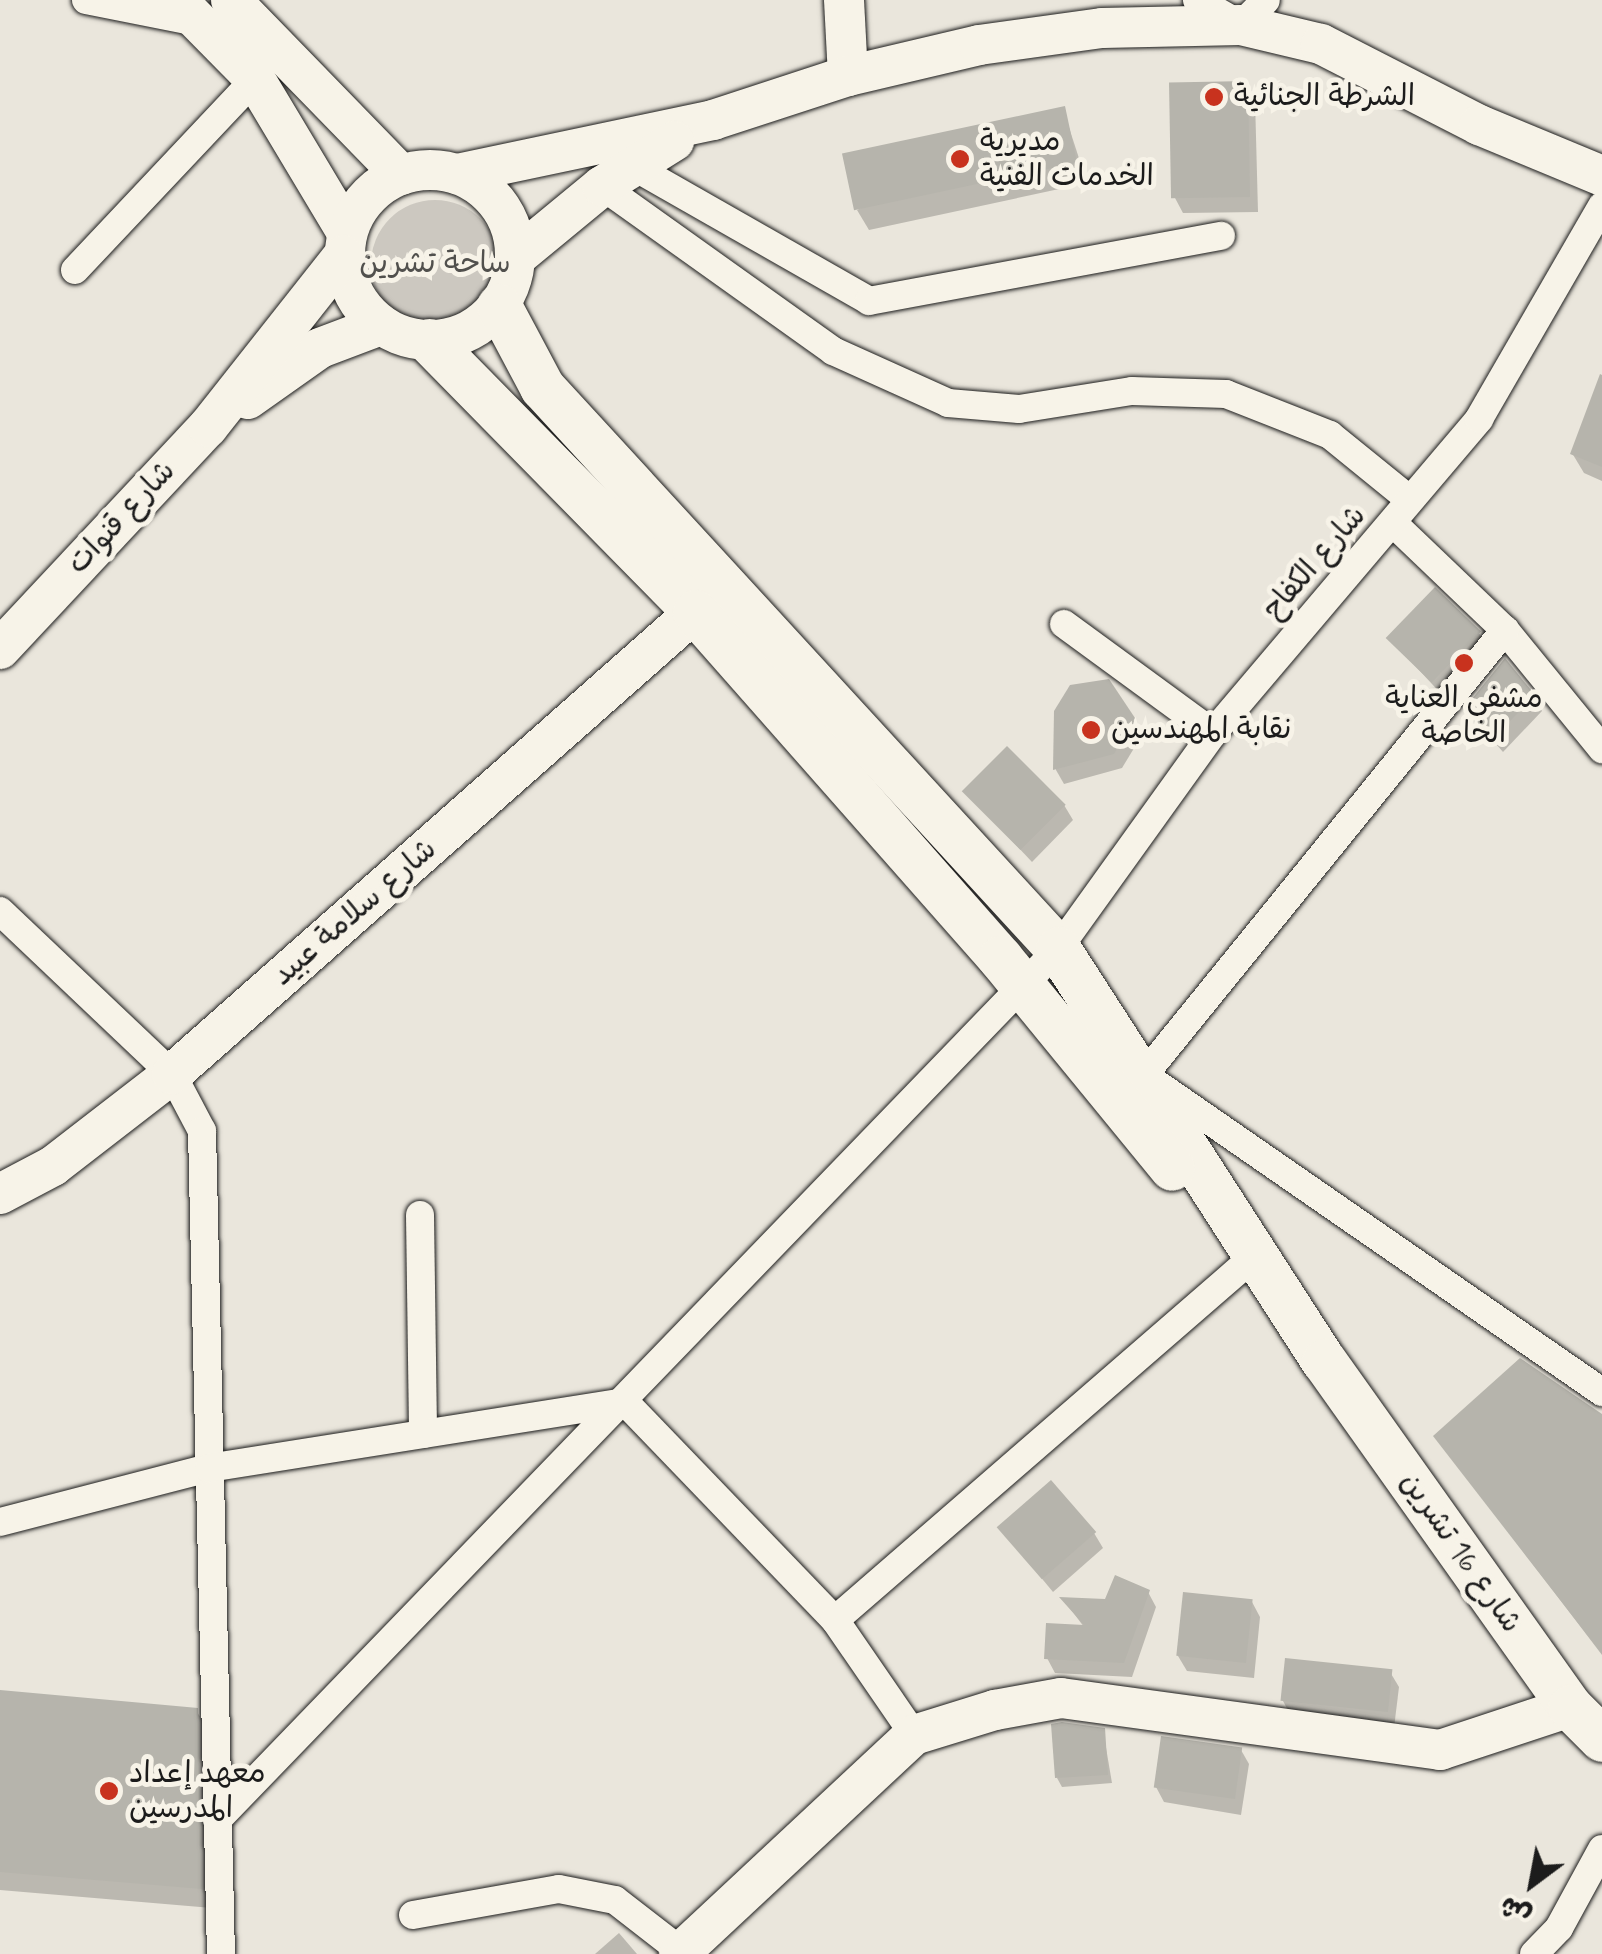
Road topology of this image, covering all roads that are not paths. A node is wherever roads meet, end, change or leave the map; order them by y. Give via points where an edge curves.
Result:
1 (86, 0) edge
2 (231, 0) edge
3 (844, 0) edge
4 (1197, 0) edge
5 (187, 11) edge
6 (1253, 12) edge
7 (294, 66) junction
8 (848, 76) junction
9 (256, 79) junction
10 (713, 120) junction
11 (401, 174) junction
12 (457, 174) junction
13 (616, 175) junction
14 (1602, 176) edge
15 (1602, 206) edge
16 (1221, 236) dead end
17 (346, 244) junction
18 (516, 257) junction
19 (75, 270) dead end
20 (499, 306) junction
21 (382, 325) junction
22 (429, 340) junction
23 (208, 427) junction
24 (1410, 500) junction
25 (1392, 523) junction
26 (694, 612) junction
27 (1064, 624) dead end
28 (1504, 630) junction
29 (0, 649) edge
30 (1213, 733) junction
31 (1602, 749) edge
32 (0, 911) edge
33 (1058, 948) junction
34 (1020, 983) junction
35 (172, 1074) junction
36 (1144, 1075) junction
37 (0, 1194) edge
38 (420, 1215) dead end
39 (1241, 1268) junction
40 (1324, 1362) junction
41 (1602, 1392) edge
42 (625, 1402) junction
43 (423, 1434) junction
44 (209, 1468) junction
45 (0, 1522) edge
46 (835, 1620) junction
47 (1590, 1718) edge
48 (914, 1736) junction
49 (217, 1820) junction
50 (1602, 1849) edge
51 (412, 1916) dead end
52 (680, 1953) edge
53 (220, 1954) edge
54 (1534, 1954) edge

1 - 5 street
2 - 7 main road
3 - 8 main road
4 - 6 street
5 - 9 main road
6 - 8 main road via 979,45
6 - 14 main road via 1479,125
7 - 9 main road
7 - 11 main road
8 - 10 main road
9 - 17 main road
9 - 19 street
10 - 12 main road
10 - 13 main road
11 - 12 main road
11 - 17 main road via 377,188
12 - 18 main road via 493,198 510,226
13 - 16 street via 869,301
13 - 18 main road
13 - 24 street via 833,350 948,403 1019,409 1132,390 1226,394 1330,435
15 - 24 street, شارع الكفاح via 1480,418
17 - 21 main road via 354,295
17 - 23 main road, شارع قنوات
18 - 20 main road
20 - 22 main road via 480,325
20 - 33 main road via 542,387
21 - 22 main road
21 - 23 main road via 320,348
22 - 26 main road
23 - 29 main road, شارع قنوات
24 - 25 street, شارع الكفاح
25 - 28 street
25 - 30 street, شارع الكفاح
26 - 34 main road
26 - 35 main road, شارع سلامة عبيد
27 - 30 street
28 - 31 street
28 - 36 street
30 - 33 street, شارع الكفاح
32 - 35 street
33 - 34 street, شارع الكفاح
33 - 36 main road
34 - 39 main road via 1158,1147
34 - 42 street, شارع الكفاح
35 - 37 main road, شارع سلامة عبيد via 53,1166
35 - 44 street via 202,1131
36 - 40 main road
36 - 41 street
38 - 43 street
39 - 40 main road
39 - 46 street
40 - 47 main road, شارع 16 تشرين
42 - 43 street
42 - 46 street
42 - 49 street, شارع الكفاح
43 - 44 street
44 - 45 street
44 - 49 street
46 - 48 street
47 - 48 main road via 1440,1750 1061,1698
48 - 52 main road
49 - 53 street
50 - 54 street via 1559,1928
51 - 52 street via 559,1889 615,1900

